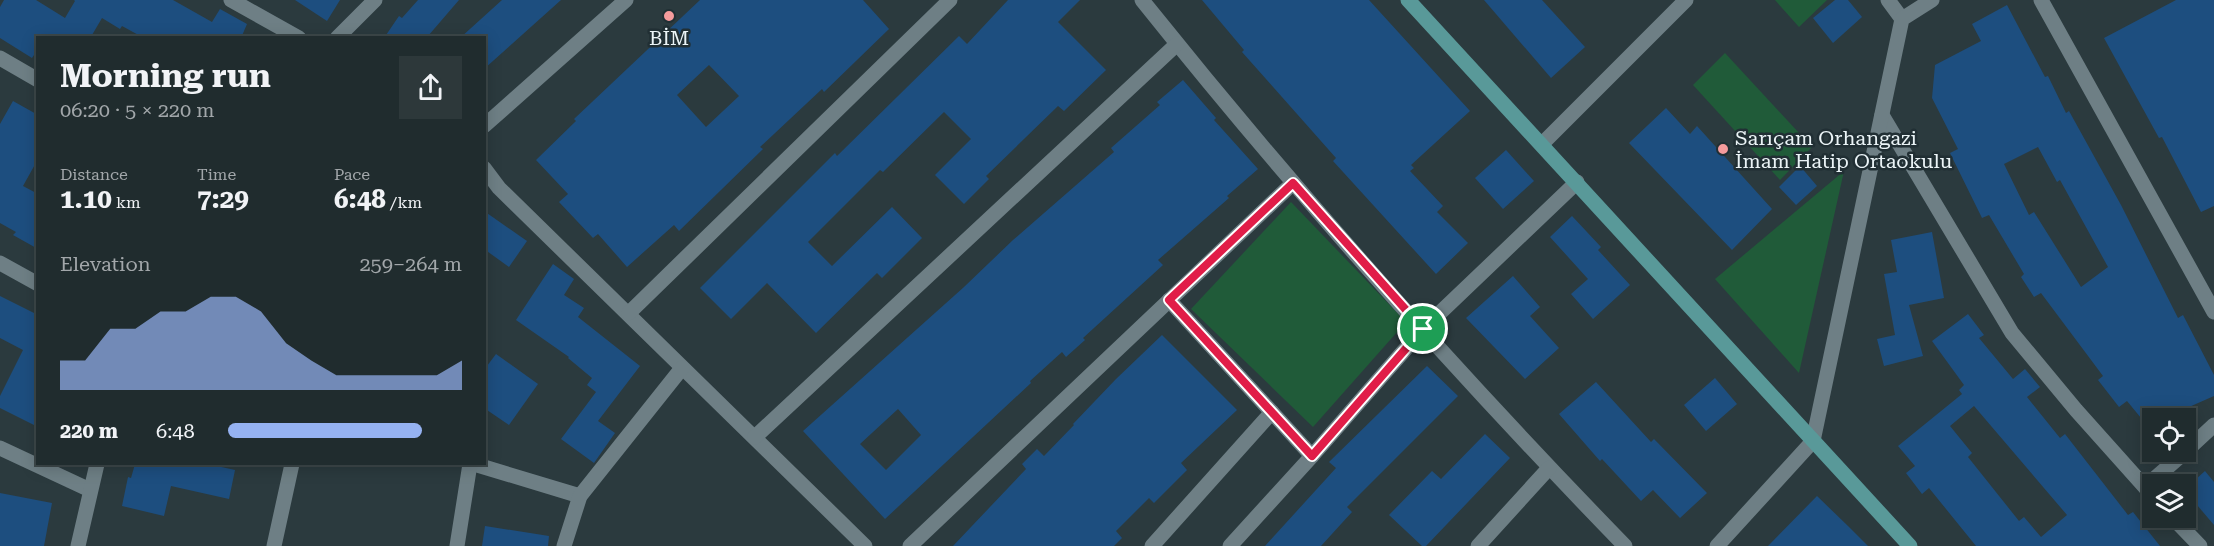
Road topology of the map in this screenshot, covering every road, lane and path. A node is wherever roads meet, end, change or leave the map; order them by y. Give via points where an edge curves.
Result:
1 (231, 0) edge
2 (375, 0) edge
3 (626, 0) edge
4 (950, 0) edge
5 (1142, 0) edge
6 (1408, 0) edge
7 (1888, 0) edge
8 (1932, 0) edge
9 (2041, 0) edge
10 (1677, 3) edge
11 (1902, 19) junction
12 (295, 36) edge
13 (339, 36) edge
14 (1178, 44) junction
15 (0, 58) edge
16 (36, 79) edge
17 (1882, 115) junction
18 (486, 124) edge
19 (1542, 144) junction
20 (486, 171) edge
21 (1577, 182) junction
22 (1293, 183) junction
23 (0, 263) edge
24 (36, 283) edge
25 (1169, 300) junction
26 (2214, 312) edge
27 (629, 313) junction
28 (1423, 329) junction
29 (682, 368) junction
30 (1272, 412) junction
31 (2214, 425) edge
32 (755, 437) junction
33 (1813, 441) junction
34 (2196, 441) edge
35 (0, 448) edge
36 (1312, 456) junction
37 (2175, 462) edge
38 (36, 465) edge
39 (36, 465) edge
40 (97, 465) edge
41 (292, 465) edge
42 (472, 465) edge
43 (475, 465) edge
44 (1549, 468) junction
45 (2164, 474) edge
46 (2142, 483) edge
47 (90, 490) junction
48 (580, 496) junction
49 (2183, 528) edge
50 (78, 546) edge
51 (274, 546) edge
52 (458, 546) edge
53 (564, 546) edge
54 (865, 546) edge
55 (910, 546) edge
56 (1152, 546) edge
57 (1230, 546) edge
58 (1478, 546) edge
59 (1625, 546) edge
60 (1717, 546) edge
61 (1910, 546) edge
62 (2200, 546) edge

1 - 12 street
2 - 13 street
3 - 18 street
4 - 27 street
5 - 14 street
6 - 19 main road
7 - 11 street
8 - 11 street
9 - 26 street
10 - 19 street
11 - 17 street
14 - 22 street
14 - 32 street
15 - 16 street
17 - 33 street
17 - 46 street via 2012,333
19 - 21 main road
20 - 27 street via 499,188
21 - 28 street
21 - 33 main road
22 - 25 street
22 - 28 street
23 - 24 street
25 - 30 street
25 - 55 street
27 - 29 street
28 - 36 street
28 - 44 street
29 - 32 street
29 - 48 street
30 - 36 street
30 - 56 street
31 - 34 street
32 - 54 street
33 - 60 street
33 - 61 main road
35 - 39 street
36 - 57 street
37 - 45 street
38 - 47 street
40 - 47 street
41 - 51 street
42 - 52 street
43 - 48 street
44 - 58 street
44 - 59 street
47 - 50 street
48 - 53 street
49 - 62 street

